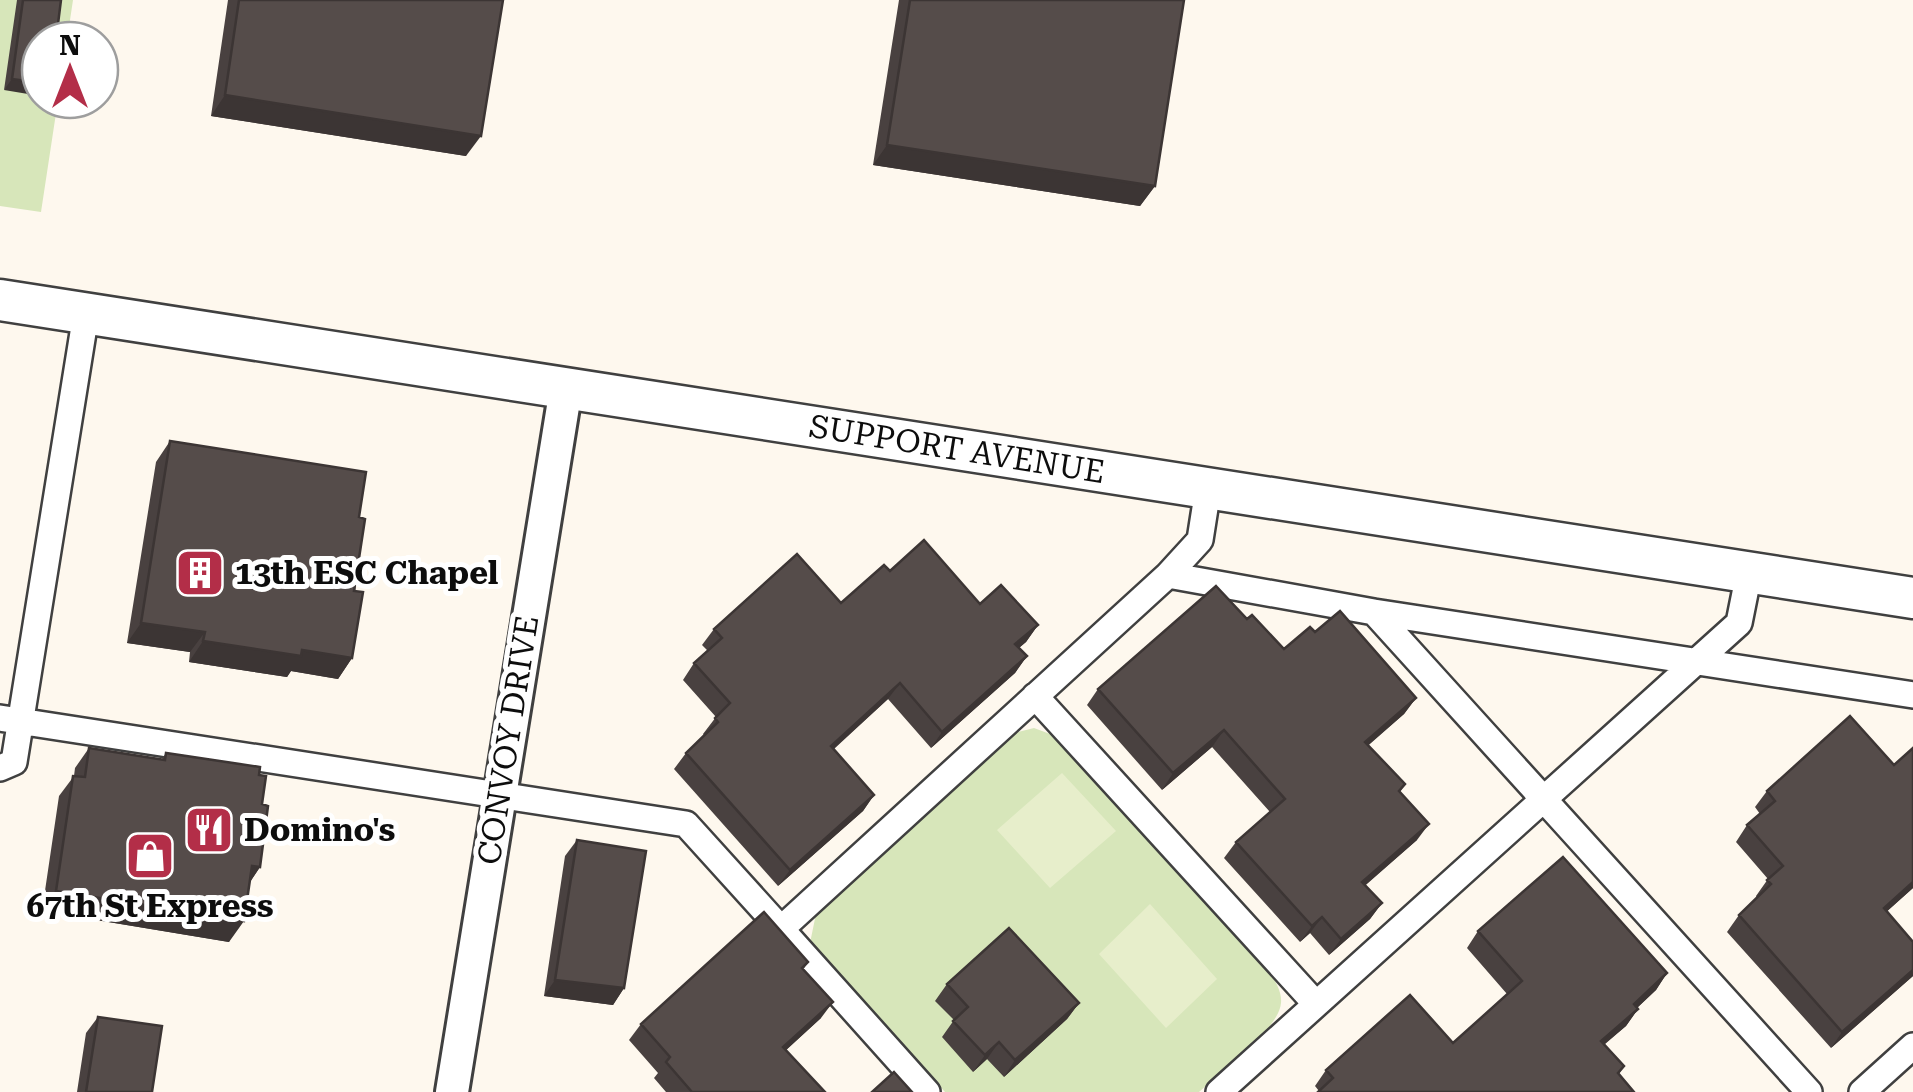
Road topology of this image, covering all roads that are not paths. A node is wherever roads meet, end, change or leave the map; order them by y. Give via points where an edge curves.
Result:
1 (0, 300) edge
2 (86, 314) junction
3 (566, 388) junction
4 (1208, 488) junction
5 (1749, 573) junction
6 (1168, 575) junction
7 (1913, 598) edge
8 (1374, 612) junction
9 (1696, 662) junction
10 (1913, 695) edge
11 (1035, 696) junction
12 (10, 720) edge
13 (0, 768) edge
14 (499, 797) junction
15 (1544, 799) junction
16 (781, 929) junction
17 (1316, 1004) junction
18 (1909, 1058) edge
19 (452, 1092) edge
20 (927, 1092) edge
21 (1219, 1092) edge
22 (1809, 1092) edge
23 (1862, 1092) edge

1 - 2 street, SUPPORT AVENUE
2 - 3 street, SUPPORT AVENUE
2 - 12 street
3 - 4 street, SUPPORT AVENUE
3 - 14 street, CONVOY DRIVE
4 - 5 street, SUPPORT AVENUE
4 - 6 street via 1200,540
5 - 7 street, SUPPORT AVENUE
5 - 9 street via 1739,623
6 - 8 street
6 - 11 street
8 - 9 street
8 - 15 street
9 - 10 street
9 - 15 street
11 - 16 street
11 - 17 street
12 - 13 street via 14,762
12 - 14 street
14 - 16 street via 686,824
14 - 19 street, CONVOY DRIVE
15 - 17 street
15 - 22 street
16 - 20 street
17 - 21 street
18 - 23 street

